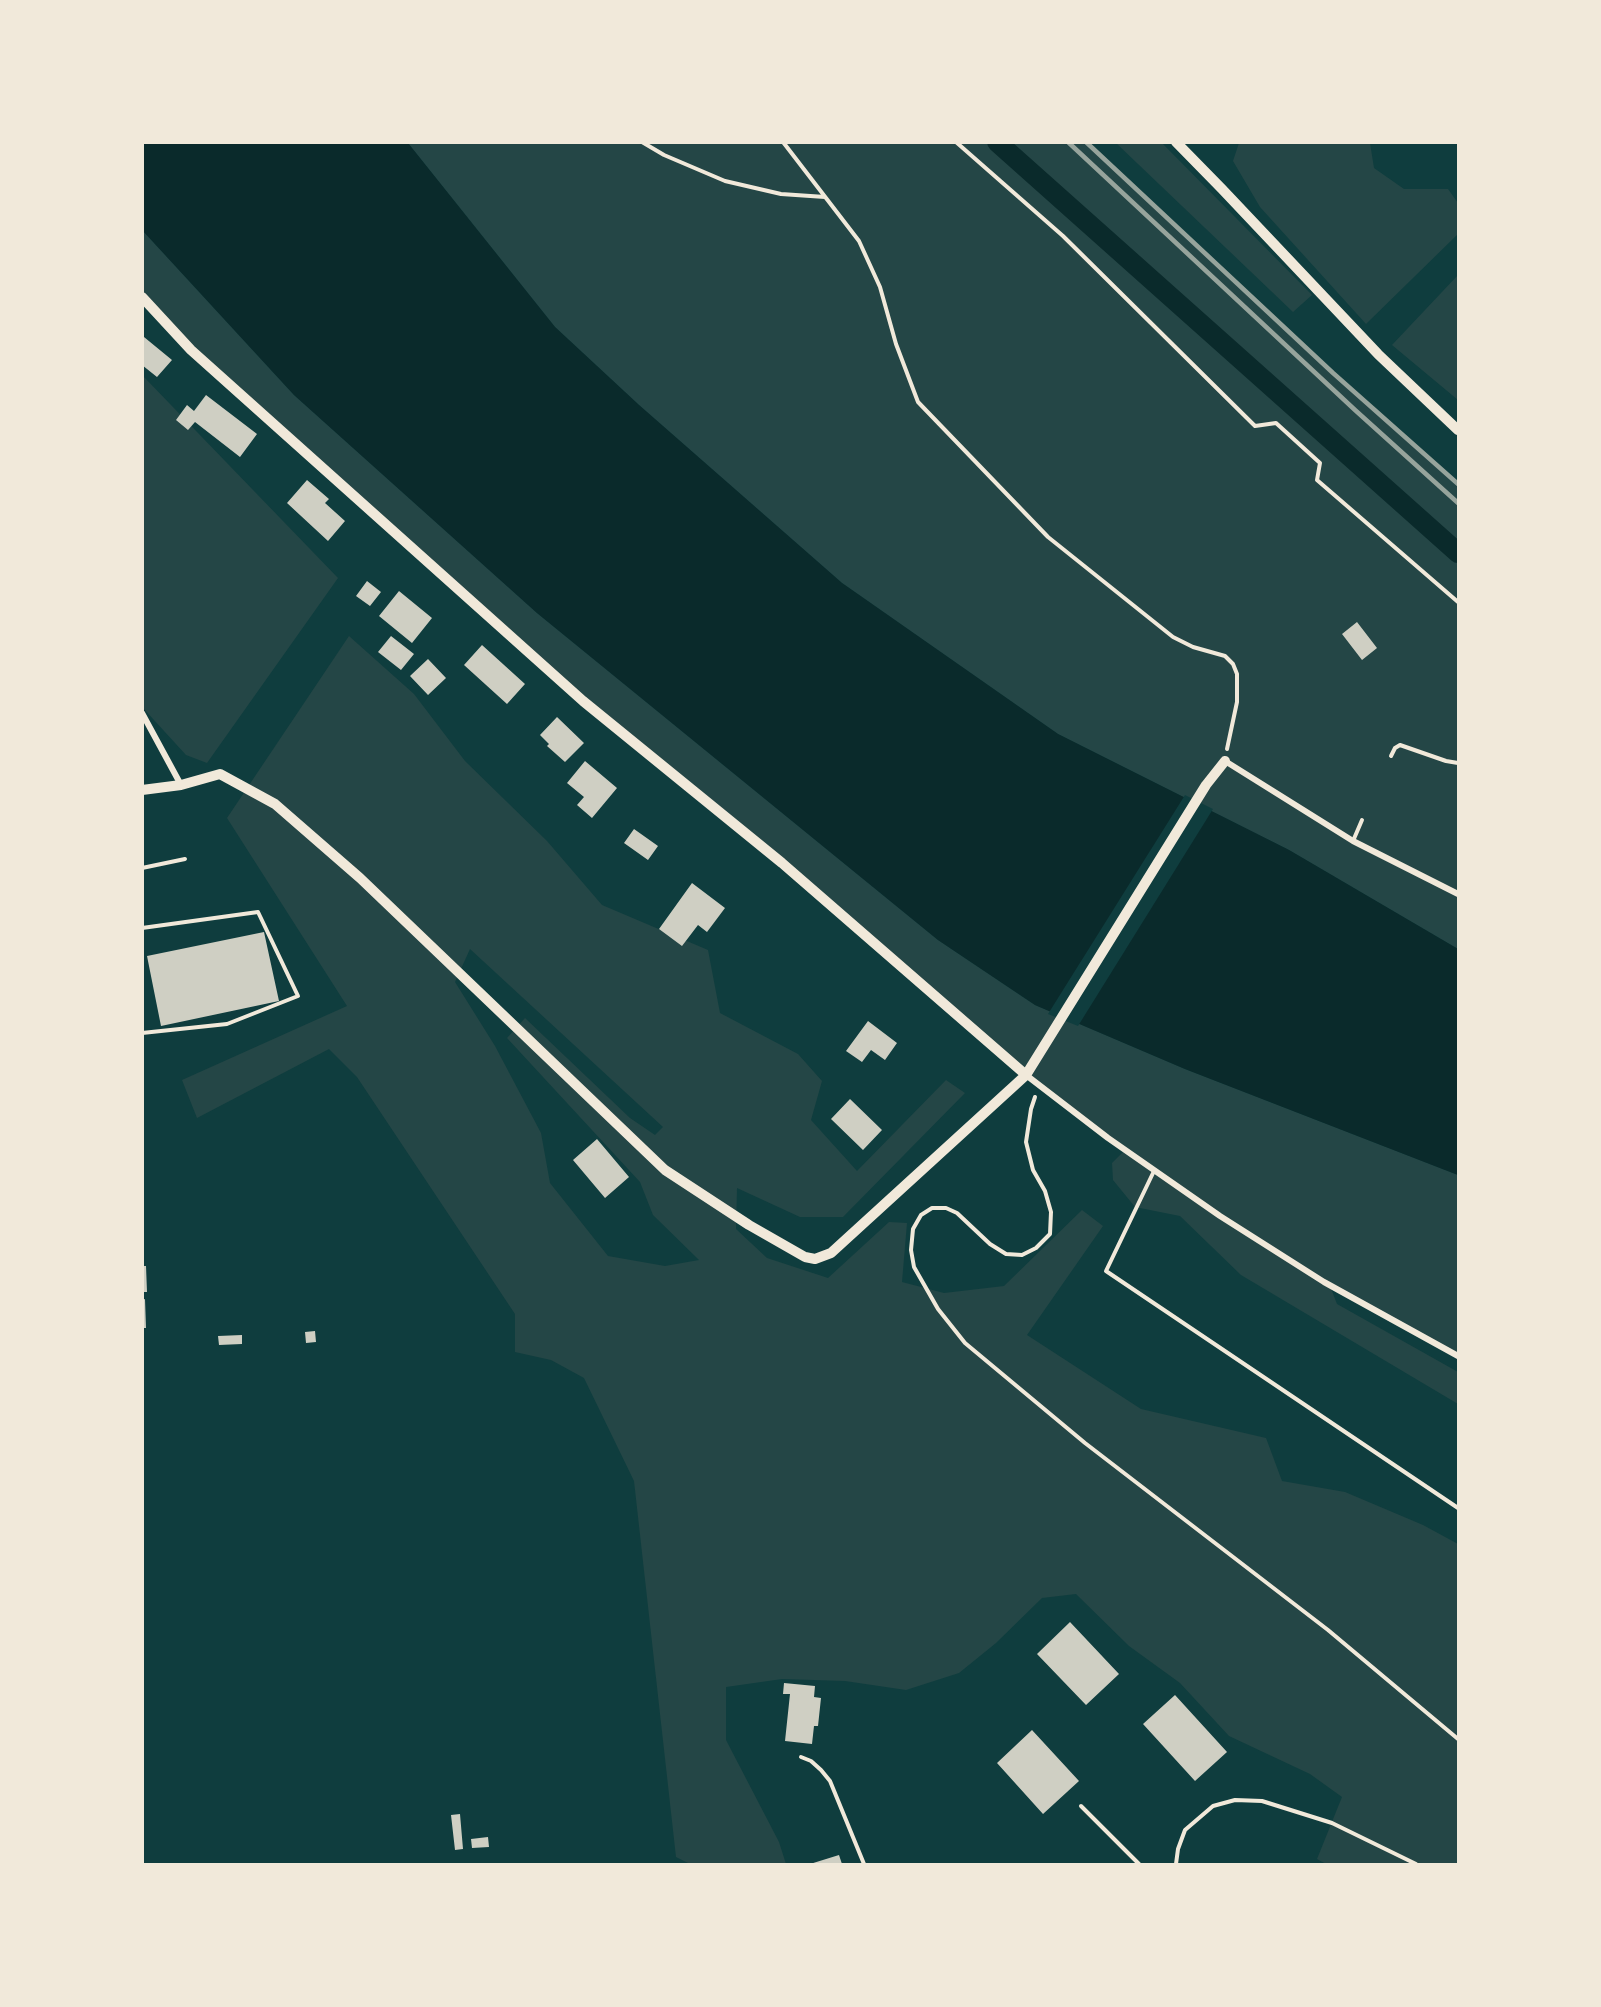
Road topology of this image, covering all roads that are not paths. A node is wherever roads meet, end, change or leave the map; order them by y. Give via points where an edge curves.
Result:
1 (1176, 142) edge
2 (142, 297) edge
3 (1458, 430) edge
4 (142, 713) edge
5 (1225, 761) joint
6 (181, 785) junction
7 (142, 790) edge
8 (1362, 820) dead end
9 (1353, 841) junction
10 (185, 859) dead end
11 (142, 868) edge
12 (1458, 894) edge
13 (142, 928) edge
14 (142, 1033) edge
15 (1026, 1075) junction
16 (1154, 1170) junction
17 (1458, 1356) edge
18 (1458, 1508) edge
19 (801, 1757) dead end
20 (1081, 1806) dead end
21 (864, 1864) edge
22 (1139, 1864) edge
23 (1176, 1864) edge
24 (1416, 1864) edge

1 - 3 street via 1378,354
2 - 15 street via 191,350 584,701 782,863
4 - 6 street
5 - 9 street
5 - 15 street via 1206,785
6 - 7 street
6 - 15 street via 220,774 275,804 360,878 665,1170 805,1257 815,1259 831,1253
8 - 9 lane
9 - 12 street
10 - 11 lane
13 - 14 lane via 258,912 298,996 227,1024
15 - 16 street
16 - 17 street via 1324,1282
16 - 18 lane via 1106,1271
19 - 21 lane via 811,1761 830,1781
20 - 22 lane
23 - 24 lane via 1185,1830 1213,1806 1235,1800 1262,1801 1332,1823

